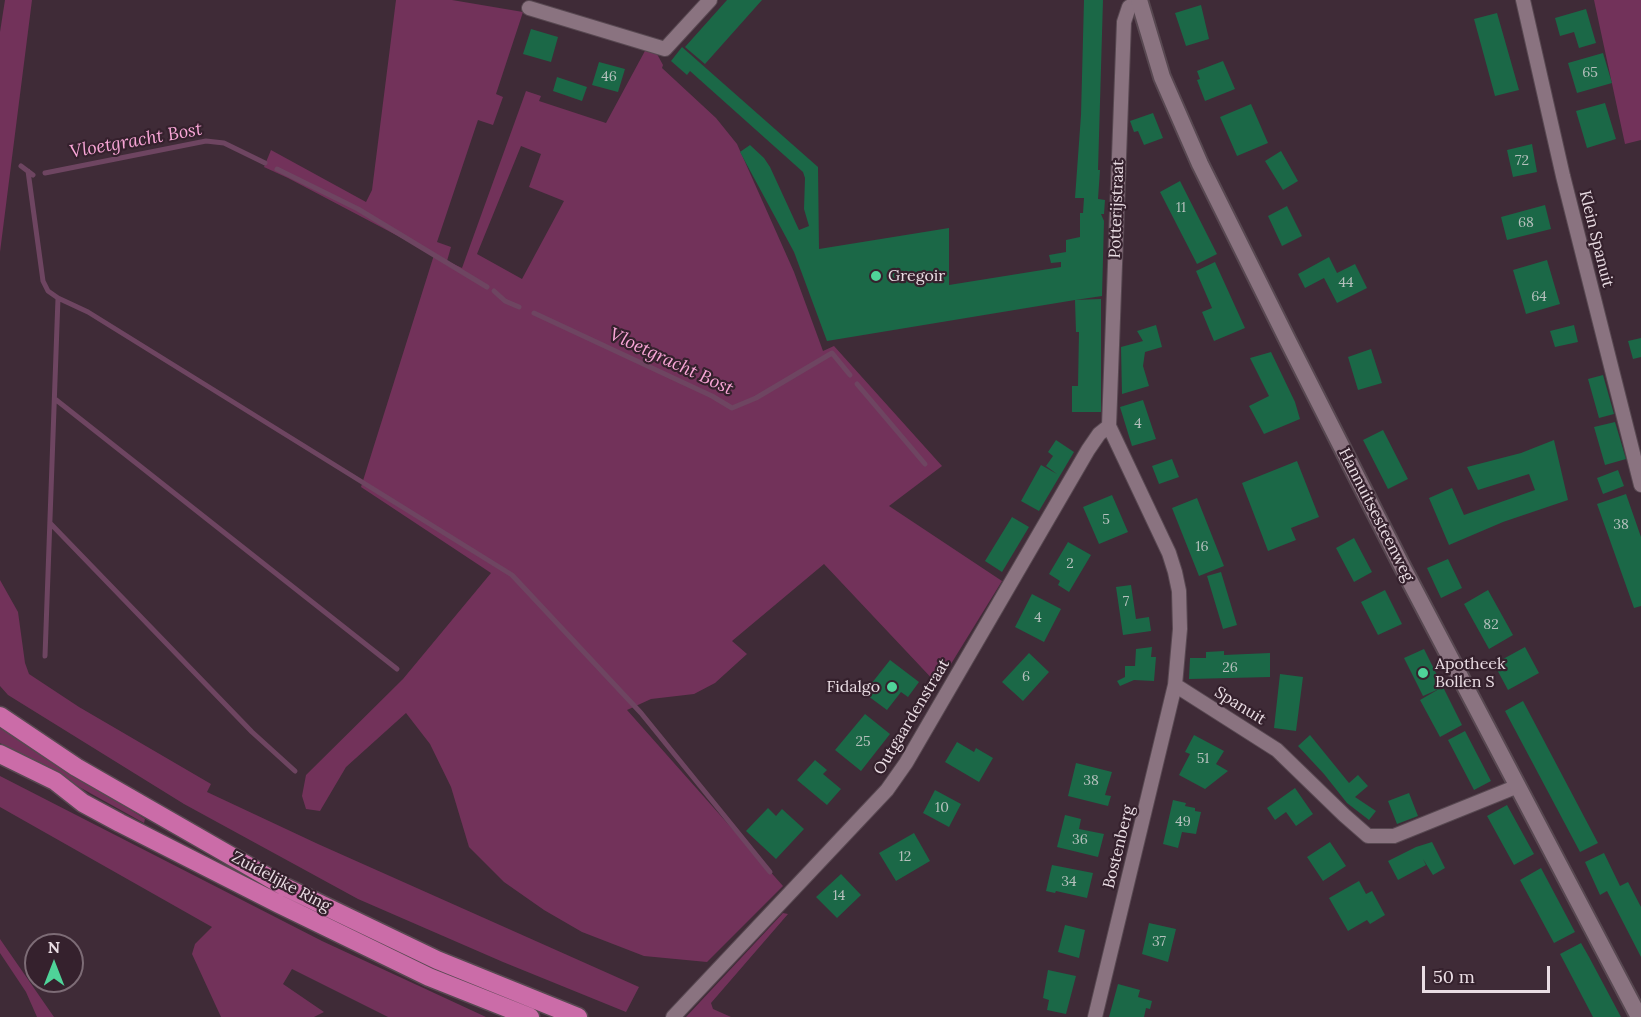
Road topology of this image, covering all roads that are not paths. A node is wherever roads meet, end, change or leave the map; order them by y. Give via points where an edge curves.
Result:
1 (710, 0) edge
2 (1523, 0) edge
3 (1139, 1) edge
4 (529, 8) dead end
5 (1109, 426) junction
6 (1641, 485) edge
7 (1175, 685) junction
8 (0, 716) edge
9 (0, 754) edge
10 (0, 766) edge
11 (1518, 786) junction
12 (83, 803) junction
13 (1638, 1009) edge
14 (530, 1017) edge
15 (579, 1017) edge
16 (673, 1017) edge
17 (1095, 1017) edge

1 - 4 street via 665,49
2 - 6 street, Klein Spanuit
3 - 5 street, Potterijstraat via 1129,7 1124,22
3 - 11 street, Hannuitsesteenweg via 1162,77 1200,164 1324,414
5 - 7 street via 1175,572 1180,629
5 - 16 street, Outgaardenstraat via 1088,450 887,790
7 - 11 street, Spanuit via 1277,750 1368,836 1394,836
7 - 17 street, Bostenberg
8 - 15 highway, Zuidelijke Ring via 76,767 285,887 436,960
9 - 12 highway, Zuidelijke Ring via 55,781
10 - 12 highway
11 - 13 street, Hannuitsesteenweg
12 - 14 highway, Zuidelijke Ring via 429,977

